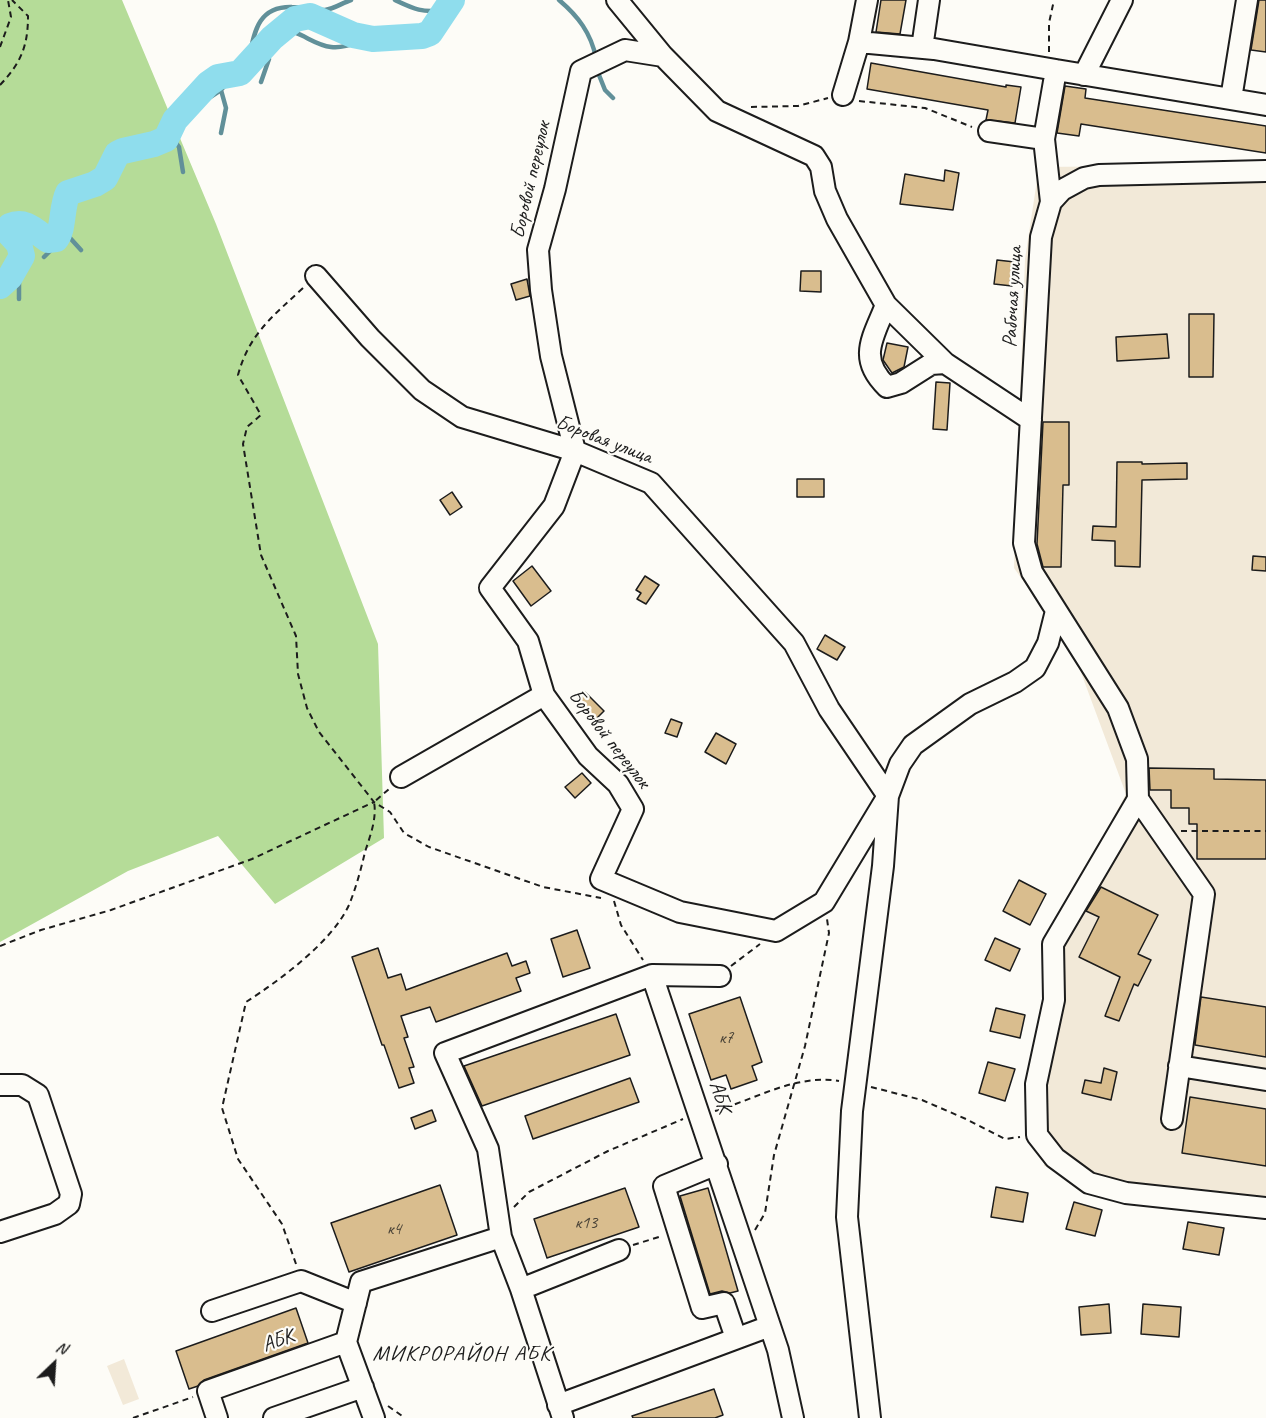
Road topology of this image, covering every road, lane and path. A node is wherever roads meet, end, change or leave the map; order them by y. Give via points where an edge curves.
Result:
1 (8, 0) edge
2 (12, 0) edge
3 (617, 0) edge
4 (867, 0) edge
5 (929, 0) edge
6 (1054, 0) edge
7 (1122, 0) edge
8 (1247, 0) edge
9 (859, 42) junction
10 (0, 47) edge
11 (922, 48) junction
12 (663, 56) junction
13 (1053, 70) junction
14 (1084, 75) junction
15 (0, 85) edge
16 (843, 94) junction
17 (1231, 99) junction
18 (1266, 105) edge
19 (747, 107) dead end
20 (989, 131) joint
21 (1044, 139) junction
22 (1266, 171) edge
23 (1052, 202) junction
24 (316, 276) joint
25 (886, 305) junction
26 (945, 363) junction
27 (1031, 420) junction
28 (574, 452) junction
29 (1056, 611) junction
30 (544, 696) junction
31 (401, 777) joint
32 (888, 796) junction
33 (1138, 799) junction
34 (374, 802) junction
35 (1160, 831) junction
36 (1266, 831) edge
37 (609, 891) junction
38 (824, 902) junction
39 (777, 931) junction
40 (0, 946) edge
41 (652, 975) junction
42 (720, 976) joint
43 (1179, 1066) junction
44 (1266, 1080) edge
45 (794, 1083) junction
46 (856, 1084) junction
47 (0, 1085) edge
48 (700, 1115) junction
49 (1172, 1119) dead end
50 (1037, 1135) junction
51 (717, 1164) junction
52 (1266, 1208) edge
53 (500, 1229) junction
54 (678, 1230) junction
55 (0, 1232) edge
56 (744, 1247) junction
57 (619, 1250) joint
58 (301, 1281) junction
59 (521, 1289) junction
60 (356, 1303) junction
61 (212, 1311) dead end
62 (770, 1326) junction
63 (736, 1338) junction
64 (346, 1342) junction
65 (363, 1387) junction
66 (208, 1391) junction
67 (560, 1412) edge
68 (133, 1418) edge
69 (217, 1418) edge
70 (274, 1418) edge
71 (374, 1418) edge
72 (793, 1418) edge
73 (870, 1418) edge

1 - 10 path via 11,17
2 - 15 path via 28,16 28,38 13,71
3 - 12 street
4 - 9 street
5 - 11 street
6 - 13 path via 1048,42
7 - 14 street
8 - 17 street
9 - 11 street
9 - 16 street
11 - 13 street
12 - 25 street via 717,111 814,156 821,166 829,200
12 - 28 street, Боровой переулок via 625,50 581,71 538,250 551,356
13 - 14 street
13 - 21 street
14 - 17 street
16 - 19 path via 798,106
16 - 20 path via 859,102 925,108
17 - 18 street
20 - 21 street
21 - 23 street
22 - 23 street via 1100,175 1071,184
23 - 27 street, Рабочая улица via 1041,237
24 - 28 street, Боровая улица via 422,390 462,417
24 - 34 path via 261,327 243,356 238,375 261,415 247,427 243,444 261,555 296,636 298,674 307,708 319,732
25 - 26 street
25 - 26 street via 872,339 870,364 887,387 902,383 931,364
26 - 27 street
27 - 29 street, Рабочая улица via 1024,543 1032,572
28 - 30 street, Боровой переулок via 554,506 490,588 528,641
28 - 32 street, Боровая улица via 651,483 794,643 829,710
29 - 32 street via 1048,644 1035,668 970,704 913,745
29 - 33 street, Рабочая улица via 1118,708 1137,759
30 - 31 street
30 - 37 street, Боровой переулок via 588,756 618,784 633,810 601,879
31 - 34 path
32 - 38 street
32 - 46 street
33 - 35 street
33 - 50 street via 1053,944 1054,1000 1036,1084
34 - 37 path via 390,812 404,833 429,847 543,887
34 - 40 path via 252,859
34 - 58 path via 363,863 348,906 322,942 246,1002 222,1108 238,1159 282,1224
35 - 36 path
35 - 43 street via 1204,894
37 - 39 street via 680,912
37 - 41 path via 621,925
38 - 39 street
38 - 45 path via 829,933
39 - 42 path
41 - 42 street
41 - 48 street, АБК
41 - 53 street via 444,1053 488,1149
43 - 44 street
43 - 49 street
45 - 46 path via 822,1078
45 - 48 path
45 - 56 path via 774,1155 765,1213
46 - 50 path via 922,1100 1005,1139
46 - 73 street via 847,1217
47 - 55 street via 22,1084 38,1095 71,1194 69,1204 55,1214
48 - 51 street, АБК
48 - 53 path via 677,1120 529,1192
50 - 52 street via 1055,1158 1089,1183 1126,1193
51 - 54 street via 664,1186
51 - 56 street, АБК
53 - 59 street
53 - 60 street via 361,1282
54 - 57 path
54 - 63 street via 702,1308 724,1303
56 - 62 street, АБК
57 - 59 street
58 - 60 street
58 - 61 street
59 - 67 street
60 - 64 street
62 - 63 street
62 - 72 street, АБК
63 - 67 street
64 - 65 street
64 - 66 street, АБК
65 - 70 street
65 - 71 street
66 - 68 path
66 - 69 street

